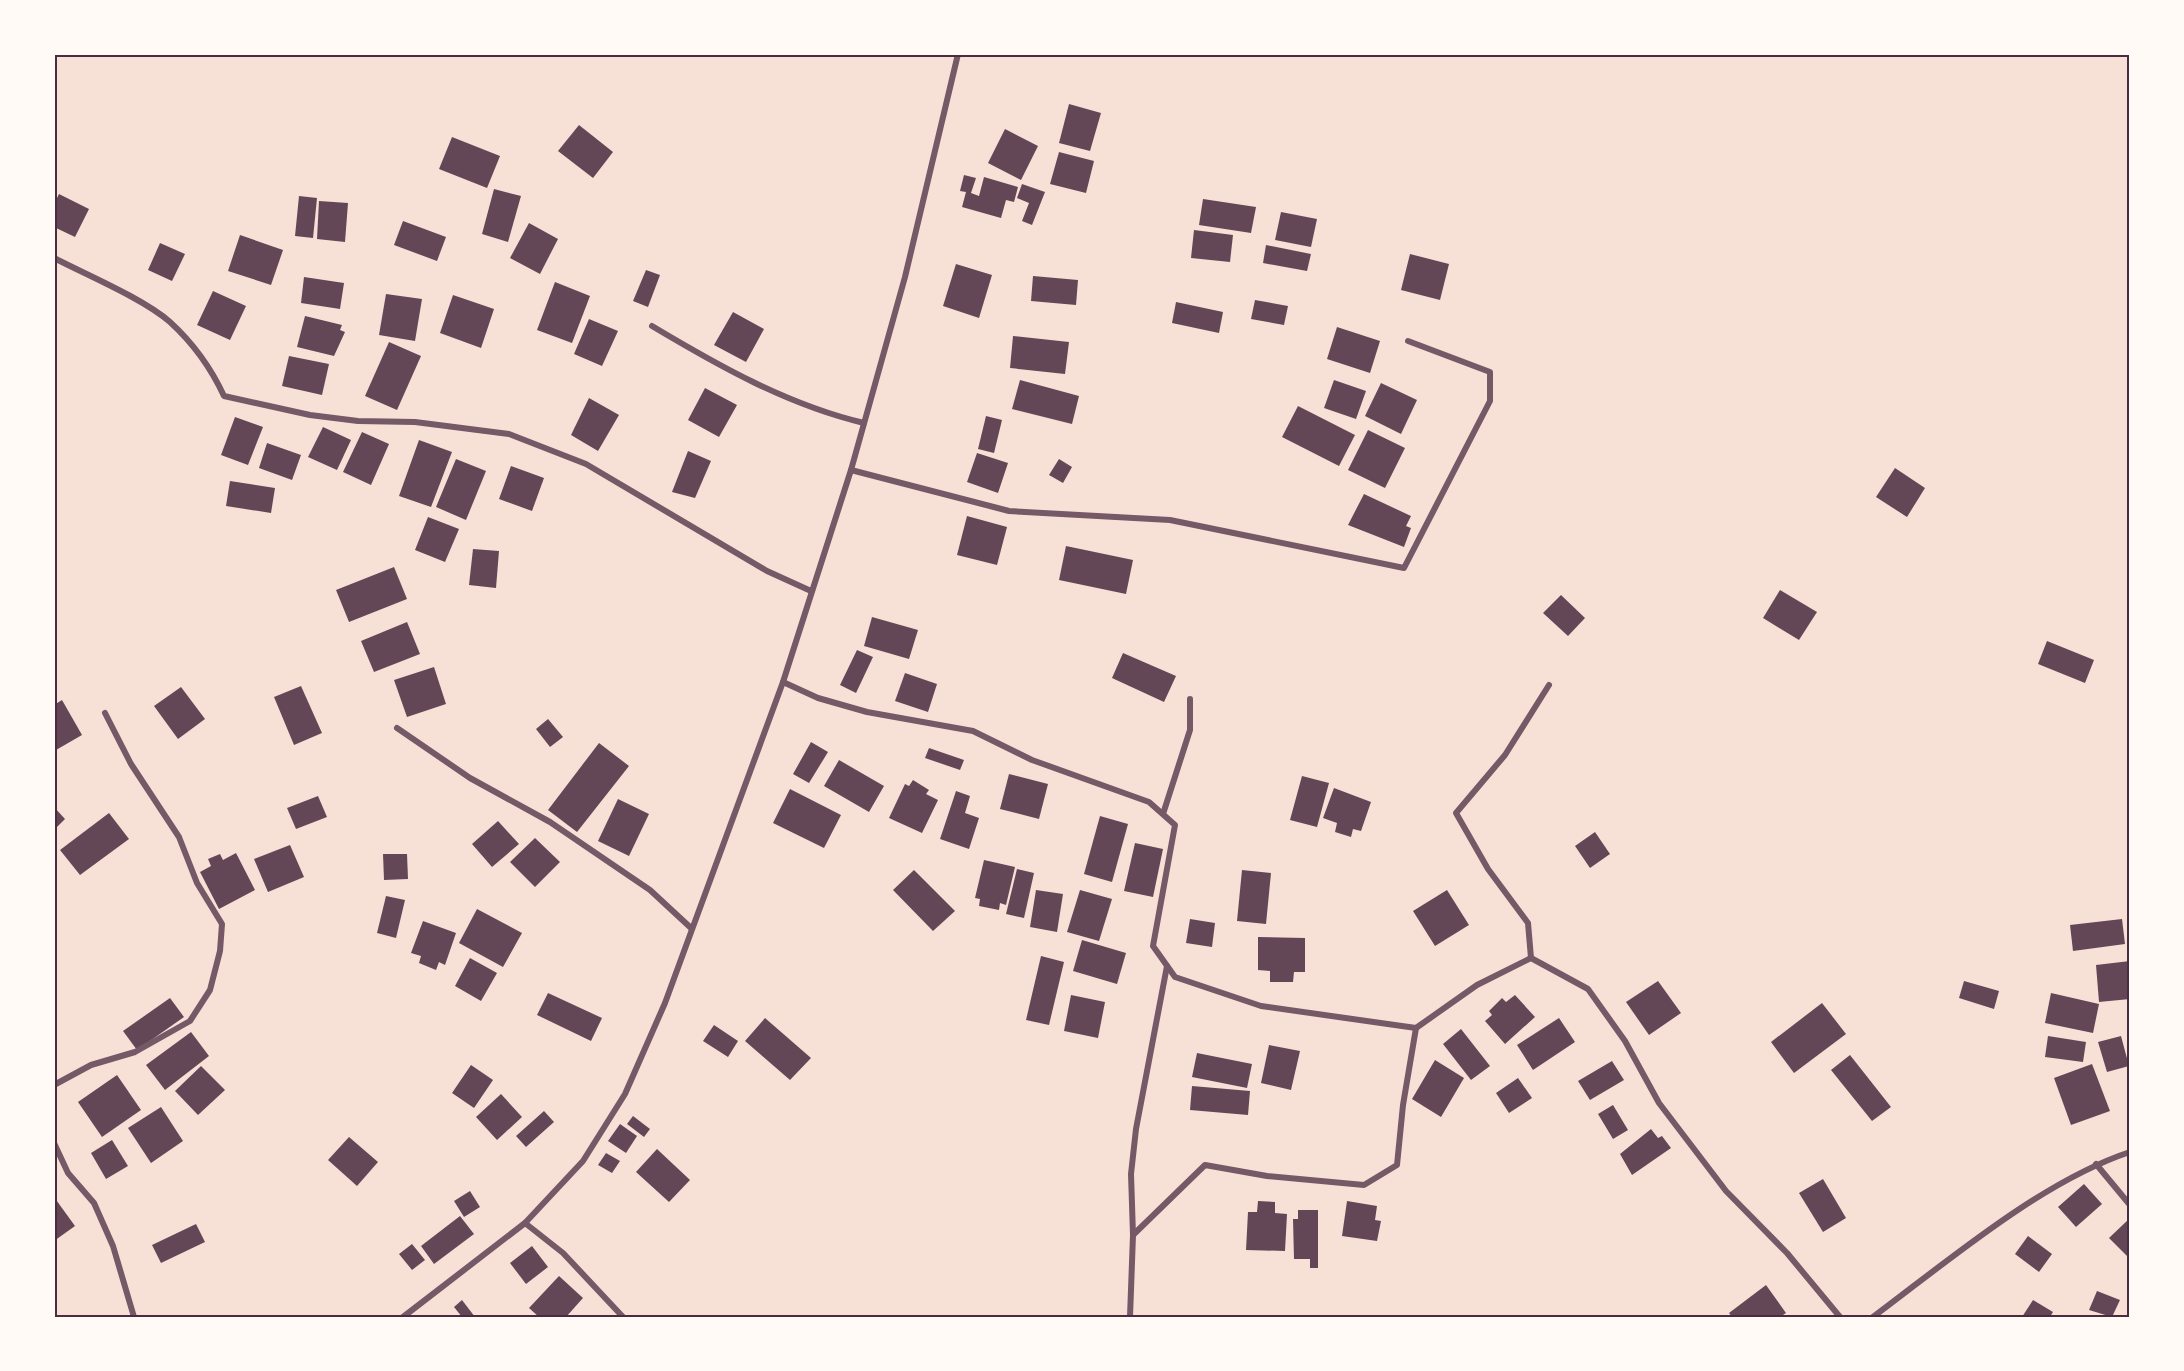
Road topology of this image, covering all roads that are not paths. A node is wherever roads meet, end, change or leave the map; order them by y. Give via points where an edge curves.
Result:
1 (958, 54) edge
2 (54, 258) edge
3 (651, 326) dead end
4 (1408, 341) dead end
5 (864, 423) junction
6 (851, 470) junction
7 (811, 591) junction
8 (783, 682) junction
9 (1549, 685) dead end
10 (1190, 699) dead end
11 (105, 713) dead end
12 (397, 728) dead end
13 (1163, 814) junction
14 (691, 928) junction
15 (1531, 958) junction
16 (1167, 966) junction
17 (1416, 1028) junction
18 (54, 1085) edge
19 (54, 1143) edge
20 (2130, 1152) edge
21 (2096, 1164) junction
22 (2130, 1205) edge
23 (525, 1223) junction
24 (1133, 1235) junction
25 (134, 1317) edge
26 (403, 1317) edge
27 (623, 1317) edge
28 (1130, 1317) edge
29 (1840, 1317) edge
30 (1873, 1317) edge

1 - 5 street via 905,277
2 - 7 street via 170,321 210,366 224,396 310,415 510,434 586,464 767,571
3 - 5 street via 726,370 830,415
4 - 6 street via 1490,372 1490,401 1404,568 1170,520 1009,511
5 - 6 street
6 - 7 street
7 - 8 street
8 - 13 street via 818,698 867,712 973,731 1032,760 1149,802
8 - 14 street
9 - 15 street via 1506,755 1456,813 1488,869 1528,923
10 - 13 street via 1190,730
11 - 18 street via 131,764 179,837 197,883 222,924 220,951 210,990 190,1022 135,1052 91,1065
12 - 14 street via 470,778 550,822 650,890
13 - 16 street via 1175,825 1153,946
14 - 23 street via 665,1003 625,1094 583,1161
15 - 17 street via 1477,985
15 - 29 street via 1588,989 1625,1041 1659,1102 1726,1191 1787,1253
16 - 17 street via 1175,976 1261,1006
16 - 24 street via 1136,1129 1131,1174
17 - 24 street via 1397,1165 1365,1185 1267,1176 1205,1165
19 - 25 street via 68,1173 94,1203 113,1246
20 - 21 street
21 - 22 street
21 - 30 street via 2000,1223
23 - 26 street
23 - 27 street via 562,1253
24 - 28 street

